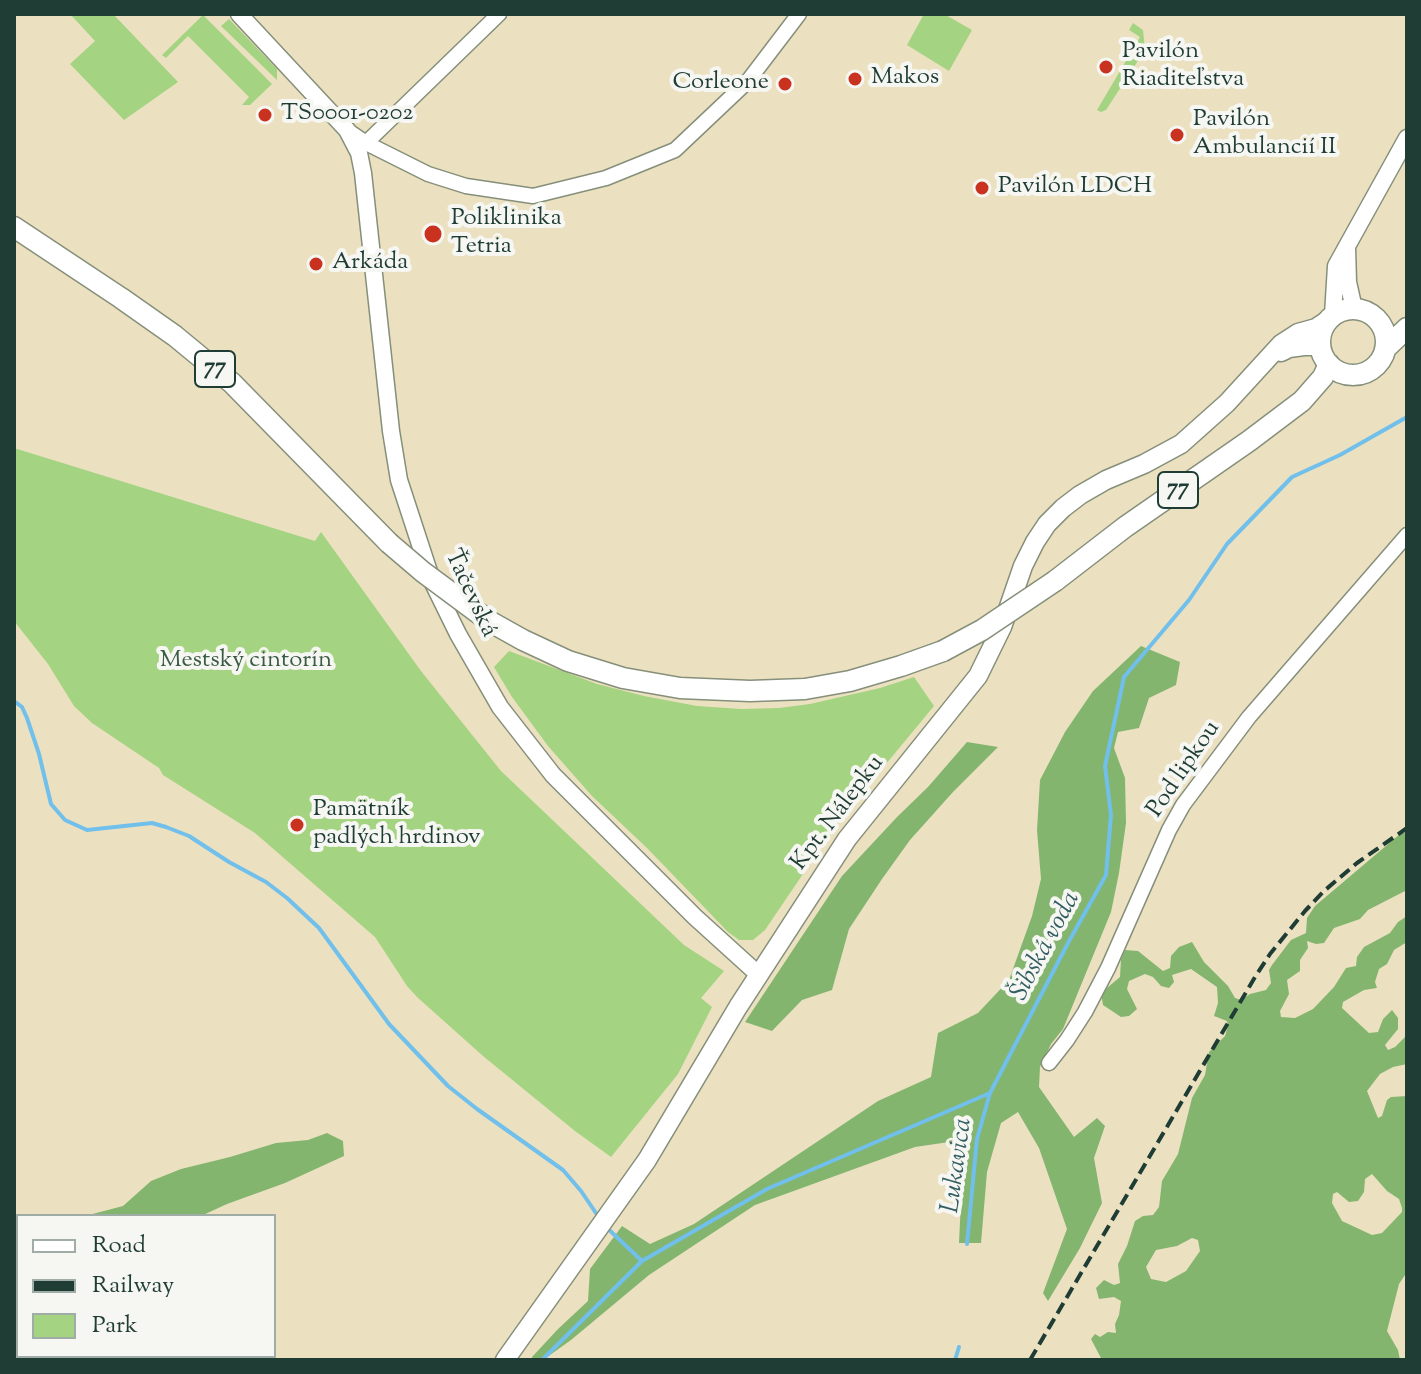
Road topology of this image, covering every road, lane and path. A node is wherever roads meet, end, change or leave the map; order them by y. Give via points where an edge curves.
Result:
1 (239, 14) edge
2 (499, 14) edge
3 (799, 14) edge
4 (347, 130) junction
5 (1407, 138) edge
6 (366, 143) junction
7 (14, 227) edge
8 (1347, 246) junction
9 (1354, 309) junction
10 (1407, 316) edge
11 (1330, 317) junction
12 (1377, 319) junction
13 (1407, 328) edge
14 (1385, 349) junction
15 (1325, 357) junction
16 (1267, 359) junction
17 (1349, 375) junction
18 (1302, 401) junction
19 (1407, 535) edge
20 (759, 975) junction
21 (1049, 1063) dead end
22 (505, 1360) edge

1 - 4 street, Ťačevská
2 - 6 street
3 - 6 street, Ťačevská via 748,81 675,150 606,178 533,196 428,174
4 - 6 street, Ťačevská
4 - 20 street, Ťačevská via 363,173 399,480 432,581 500,707 553,775
5 - 8 street
7 - 18 main road, 77, bridge via 175,336 232,383 389,543 489,621 568,661 680,688 805,689 850,681 943,651 1055,581
8 - 9 street
8 - 11 street via 1336,266
9 - 11 main road
9 - 12 main road
10 - 12 main road
11 - 15 main road, 77 via 1320,339
11 - 16 main road, Kpt. Nálepku via 1281,344
12 - 14 main road
13 - 14 main road, 77
14 - 17 main road, 77 via 1376,366
15 - 16 main road, Kpt. Nálepku via 1314,346 1289,348
15 - 17 main road
15 - 18 main road, 77 via 1323,377
16 - 20 main road, Kpt. Nálepku via 1181,444 1080,495 1047,524 1023,566 978,676 847,839
17 - 18 main road, 77 via 1323,395
19 - 21 street, Pod lipkou via 1249,717 1183,805 1085,1012
20 - 22 main road, Kpt. Nálepku via 647,1160

